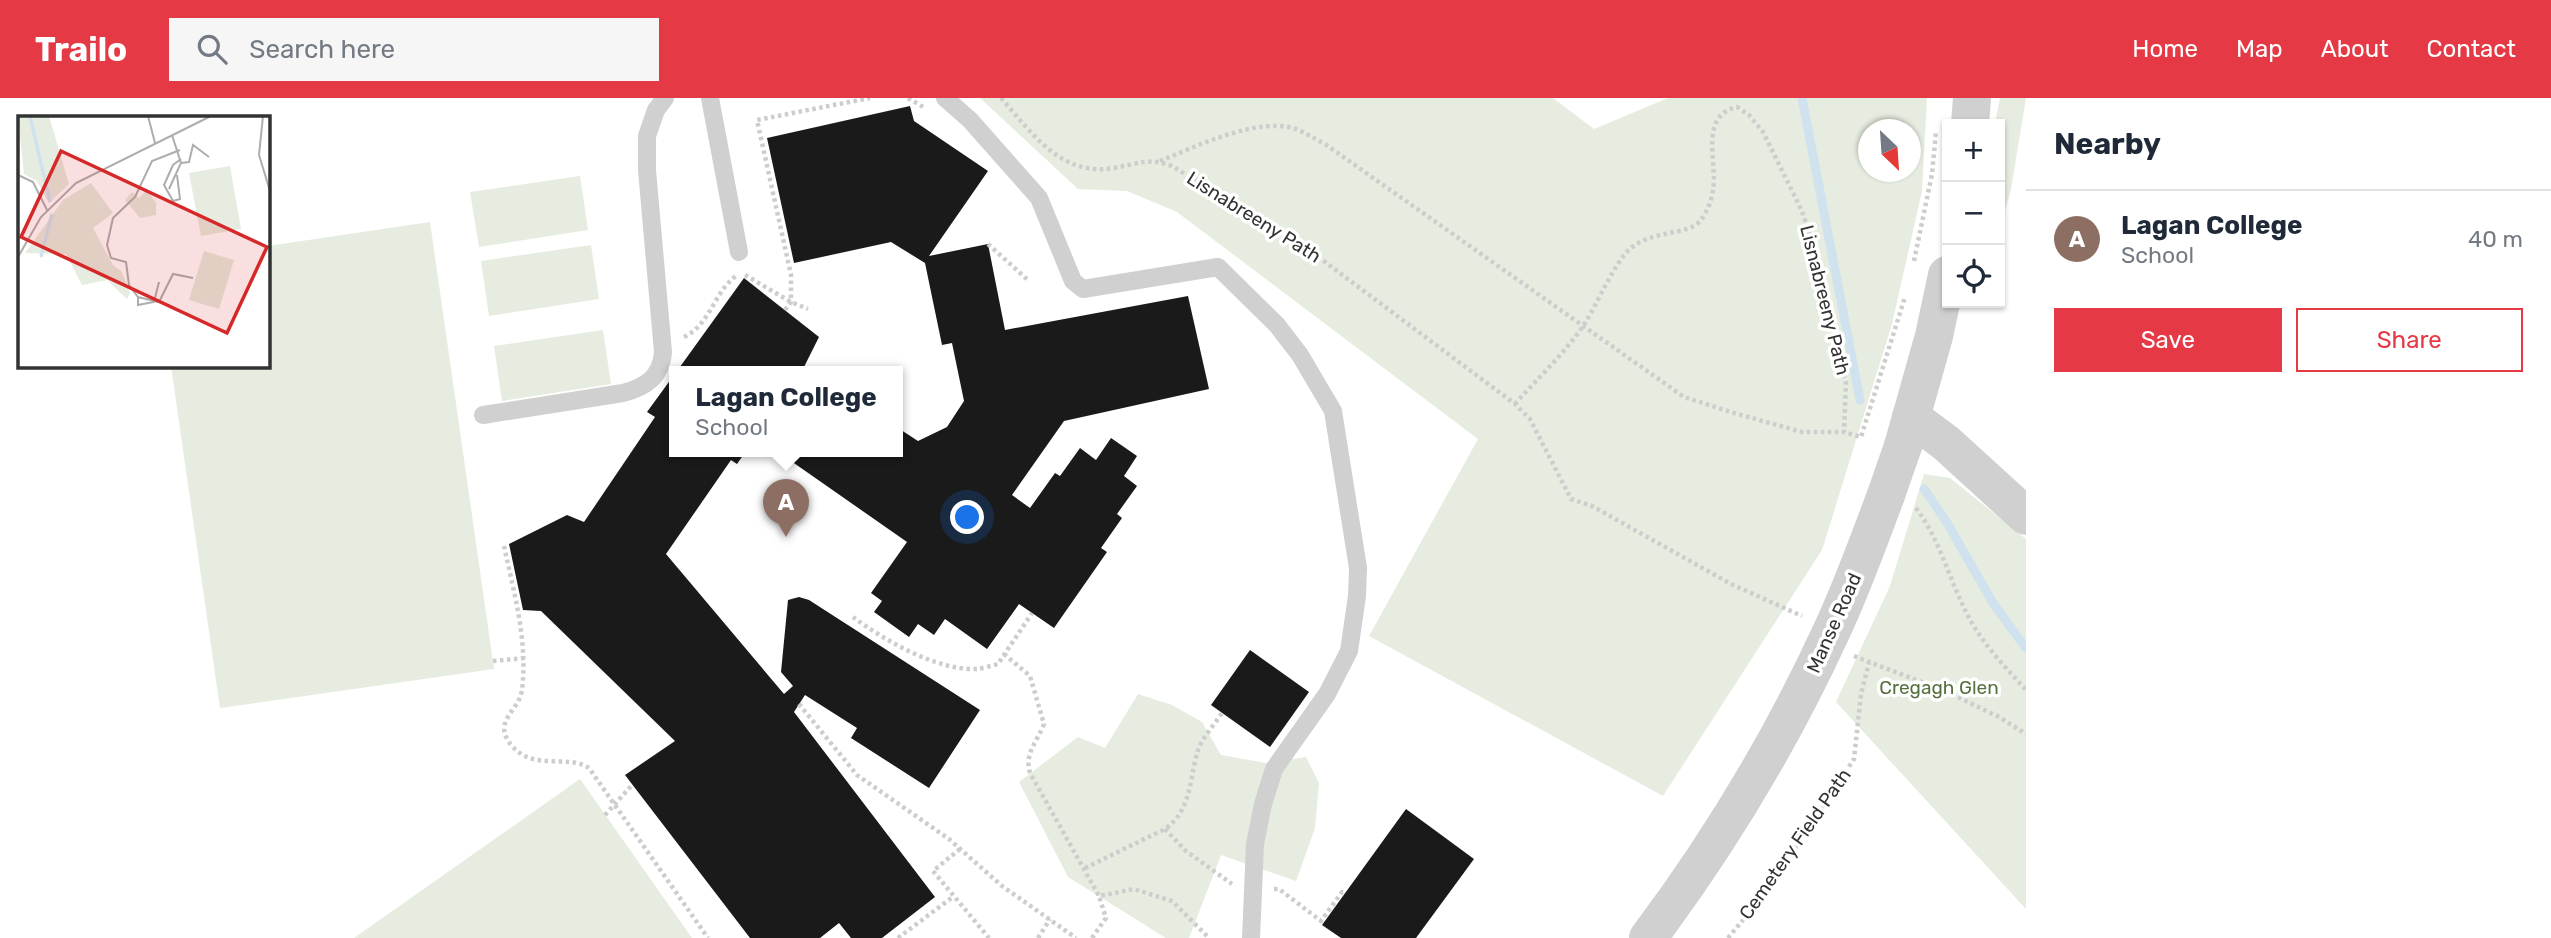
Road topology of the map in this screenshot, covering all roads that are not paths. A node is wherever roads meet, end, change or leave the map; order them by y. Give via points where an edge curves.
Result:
1 (665, 98) edge
2 (710, 98) edge
3 (945, 98) edge
4 (1972, 98) edge
5 (1957, 119) edge
6 (739, 252) dead end
7 (1929, 275) edge
8 (483, 415) dead end
9 (1907, 431) junction
10 (2026, 516) edge
11 (1251, 938) edge
12 (1648, 938) edge

1 - 8 lane via 647,136 646,170 662,366 640,388 623,393
2 - 6 lane
3 - 11 lane via 1039,198 1073,281 1083,289 1218,267 1277,325 1333,411 1358,568 1349,651 1327,694 1274,769 1255,844
4 - 5 street
7 - 9 street, Manse Road via 1934,336
9 - 10 street via 1946,443
9 - 12 street, Manse Road, bridge via 1901,501 1841,641 1712,846

